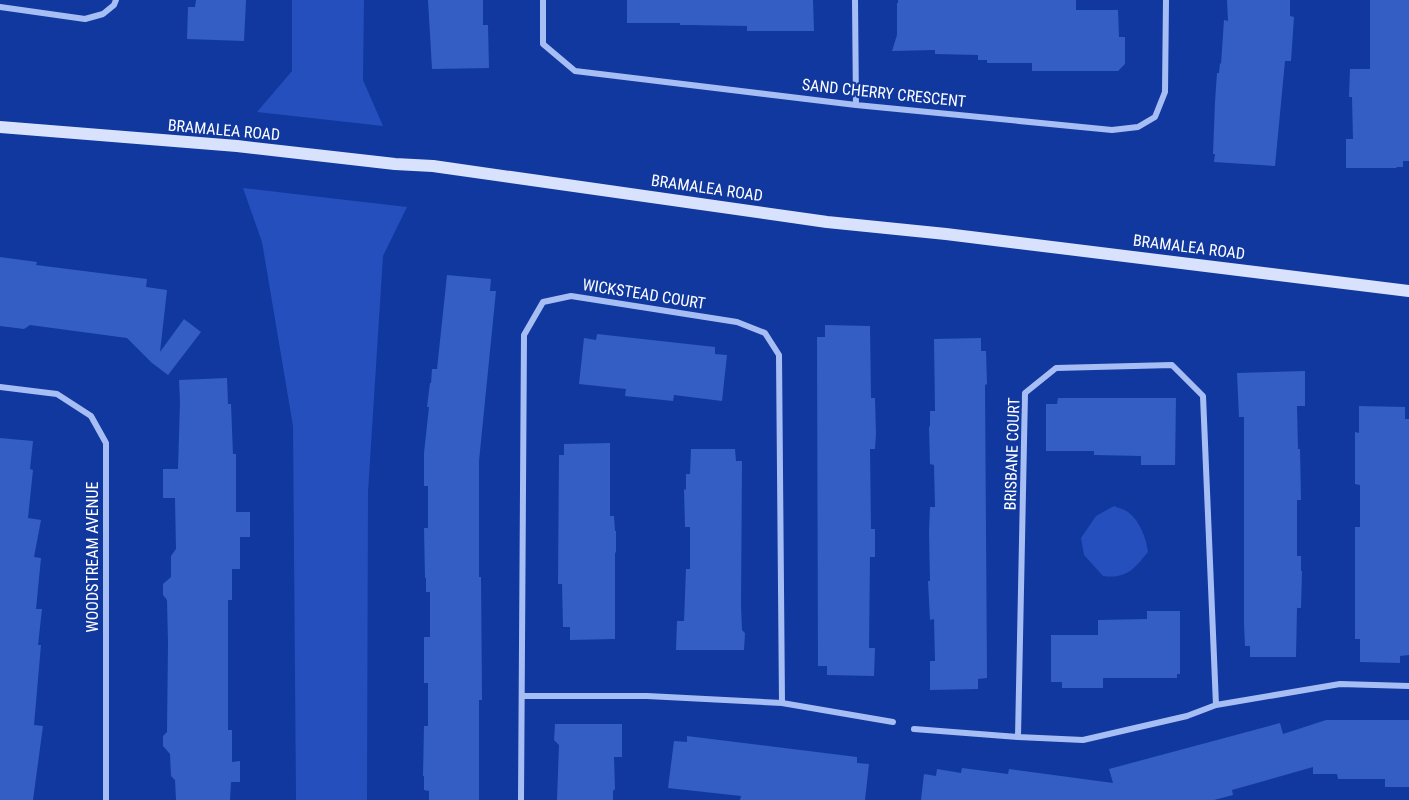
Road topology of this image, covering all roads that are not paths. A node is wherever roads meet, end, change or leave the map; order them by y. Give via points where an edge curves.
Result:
1 (116, 0) edge
2 (543, 0) edge
3 (855, 0) edge
4 (1166, 0) edge
5 (0, 7) edge
6 (856, 105) junction
7 (0, 127) edge
8 (1409, 291) edge
9 (0, 387) edge
10 (1409, 686) edge
11 (523, 696) junction
12 (782, 703) junction
13 (1216, 705) junction
14 (893, 722) dead end
15 (914, 729) dead end
16 (1018, 737) junction
17 (106, 800) edge
18 (521, 800) edge

1 - 5 street via 103,14 85,19
2 - 6 street, SAND CHERRY CRESCENT via 543,44 575,71
3 - 6 street
4 - 6 street, SAND CHERRY CRESCENT via 1165,92 1155,117 1138,127 1112,130
7 - 8 main road, BRAMALEA ROAD via 433,166 827,222
9 - 17 street, WOODSTREAM AVENUE via 57,394 91,416 106,443
10 - 13 street via 1340,684
11 - 12 street via 647,696
11 - 12 street, WICKSTEAD COURT via 524,335 543,302 571,296 737,322 765,333 779,355
11 - 18 street, WICKSTEAD COURT
12 - 14 street
13 - 16 street via 1186,716 1083,740
13 - 16 street, BRISBANE COURT via 1203,396 1172,365 1056,368 1025,393
15 - 16 street

